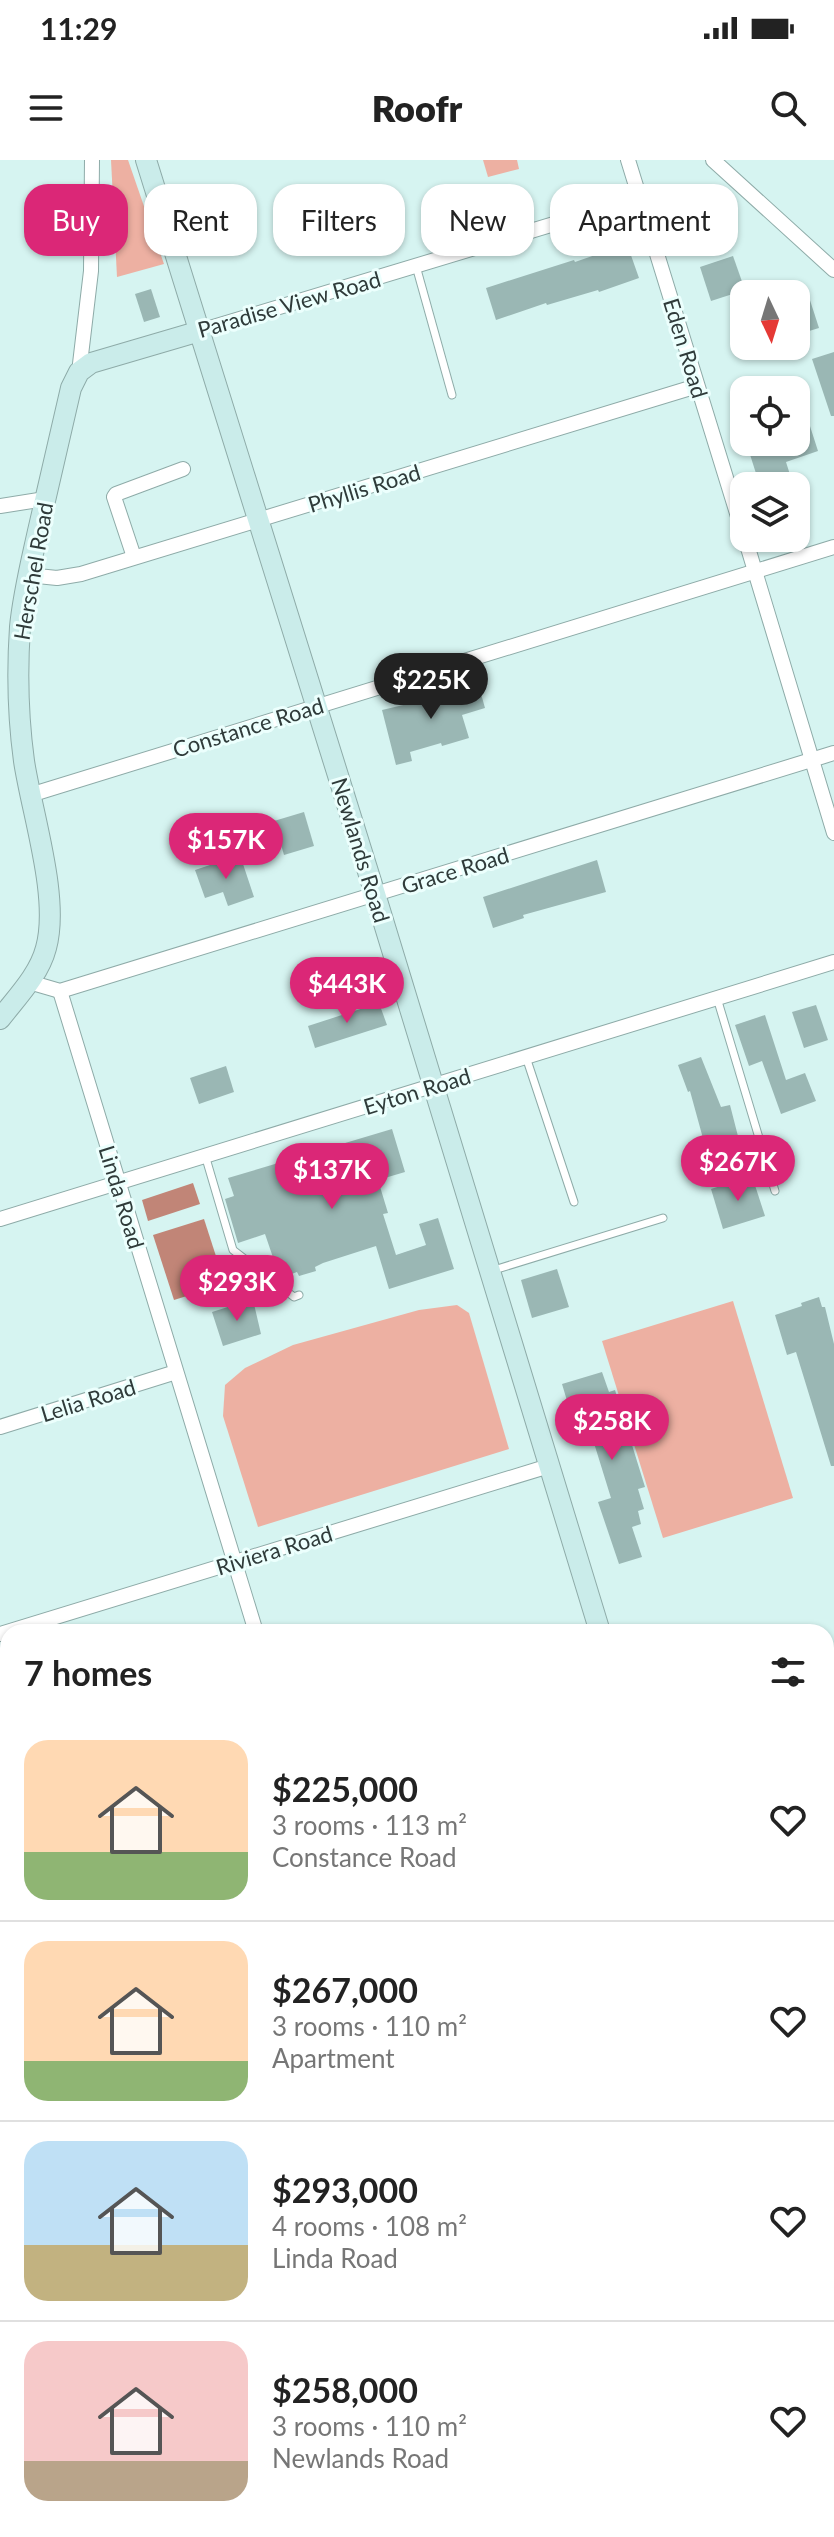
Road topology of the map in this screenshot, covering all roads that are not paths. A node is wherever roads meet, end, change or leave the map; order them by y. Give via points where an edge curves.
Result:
1 (92, 160) edge
2 (146, 160) edge
3 (628, 160) edge
4 (713, 160) edge
5 (636, 184) edge
6 (550, 225) edge
7 (658, 256) edge
8 (416, 266) junction
9 (834, 270) edge
10 (200, 331) junction
11 (79, 372) junction
12 (697, 386) junction
13 (452, 395) dead end
14 (183, 469) dead end
15 (730, 492) edge
16 (45, 499) junction
17 (0, 506) edge
18 (259, 520) junction
19 (834, 547) edge
20 (749, 552) edge
21 (134, 557) junction
22 (755, 571) junction
23 (28, 575) junction
24 (316, 706) junction
25 (834, 753) edge
26 (811, 760) junction
27 (30, 795) junction
28 (834, 833) edge
29 (375, 894) junction
30 (834, 962) edge
31 (29, 982) junction
32 (60, 991) junction
33 (717, 998) junction
34 (0, 1019) edge
35 (526, 1057) junction
36 (433, 1086) junction
37 (205, 1155) junction
38 (117, 1183) junction
39 (775, 1191) dead end
40 (574, 1202) dead end
41 (663, 1218) dead end
42 (0, 1219) edge
43 (490, 1272) junction
44 (299, 1295) dead end
45 (176, 1372) junction
46 (0, 1427) edge
47 (549, 1466) junction
48 (234, 1562) junction
49 (32, 1624) edge
50 (253, 1624) edge
51 (598, 1624) edge

1 - 11 street, Herschel Road via 91,271
2 - 10 main road, Newlands Road
3 - 5 street, Eden Road
4 - 9 street
6 - 8 street, Paradise View Road
7 - 12 street, Eden Road
8 - 10 street, Paradise View Road
8 - 13 lane
10 - 11 main road, Paradise View Road via 91,363
10 - 18 main road, Newlands Road
11 - 16 main road, Herschel Road
12 - 15 street, Eden Road
12 - 18 street, Phyllis Road
14 - 21 street via 114,497
16 - 17 street
16 - 23 main road, Herschel Road
18 - 21 street, Phyllis Road
18 - 24 main road, Newlands Road
19 - 22 street, Constance Road
20 - 22 street, Eden Road
21 - 23 street, Phyllis Road via 81,574
22 - 24 street, Constance Road
22 - 26 street, Eden Road
23 - 27 main road, Herschel Road via 20,628 19,698
24 - 27 street, Constance Road
24 - 29 main road, Newlands Road
25 - 26 street, Grace Road
26 - 28 street, Eden Road
26 - 29 street, Grace Road
27 - 31 main road, Herschel Road via 50,911 46,948
29 - 32 street, Grace Road
29 - 36 main road, Newlands Road
30 - 33 street, Eyton Road
31 - 32 street
31 - 34 main road, Herschel Road
32 - 38 street, Linda Road
33 - 35 street, Eyton Road
33 - 39 lane
35 - 36 street, Eyton Road
35 - 40 lane
36 - 37 street, Eyton Road
36 - 43 main road, Newlands Road
37 - 38 street, Eyton Road
37 - 44 lane via 233,1250 294,1297
38 - 42 street, Eyton Road
38 - 45 street, Linda Road
41 - 43 lane
43 - 47 main road, Newlands Road
45 - 46 street, Lelia Road
45 - 48 street, Linda Road
47 - 48 street, Riviera Road
47 - 51 main road, Newlands Road
48 - 49 street, Riviera Road
48 - 50 street, Linda Road

